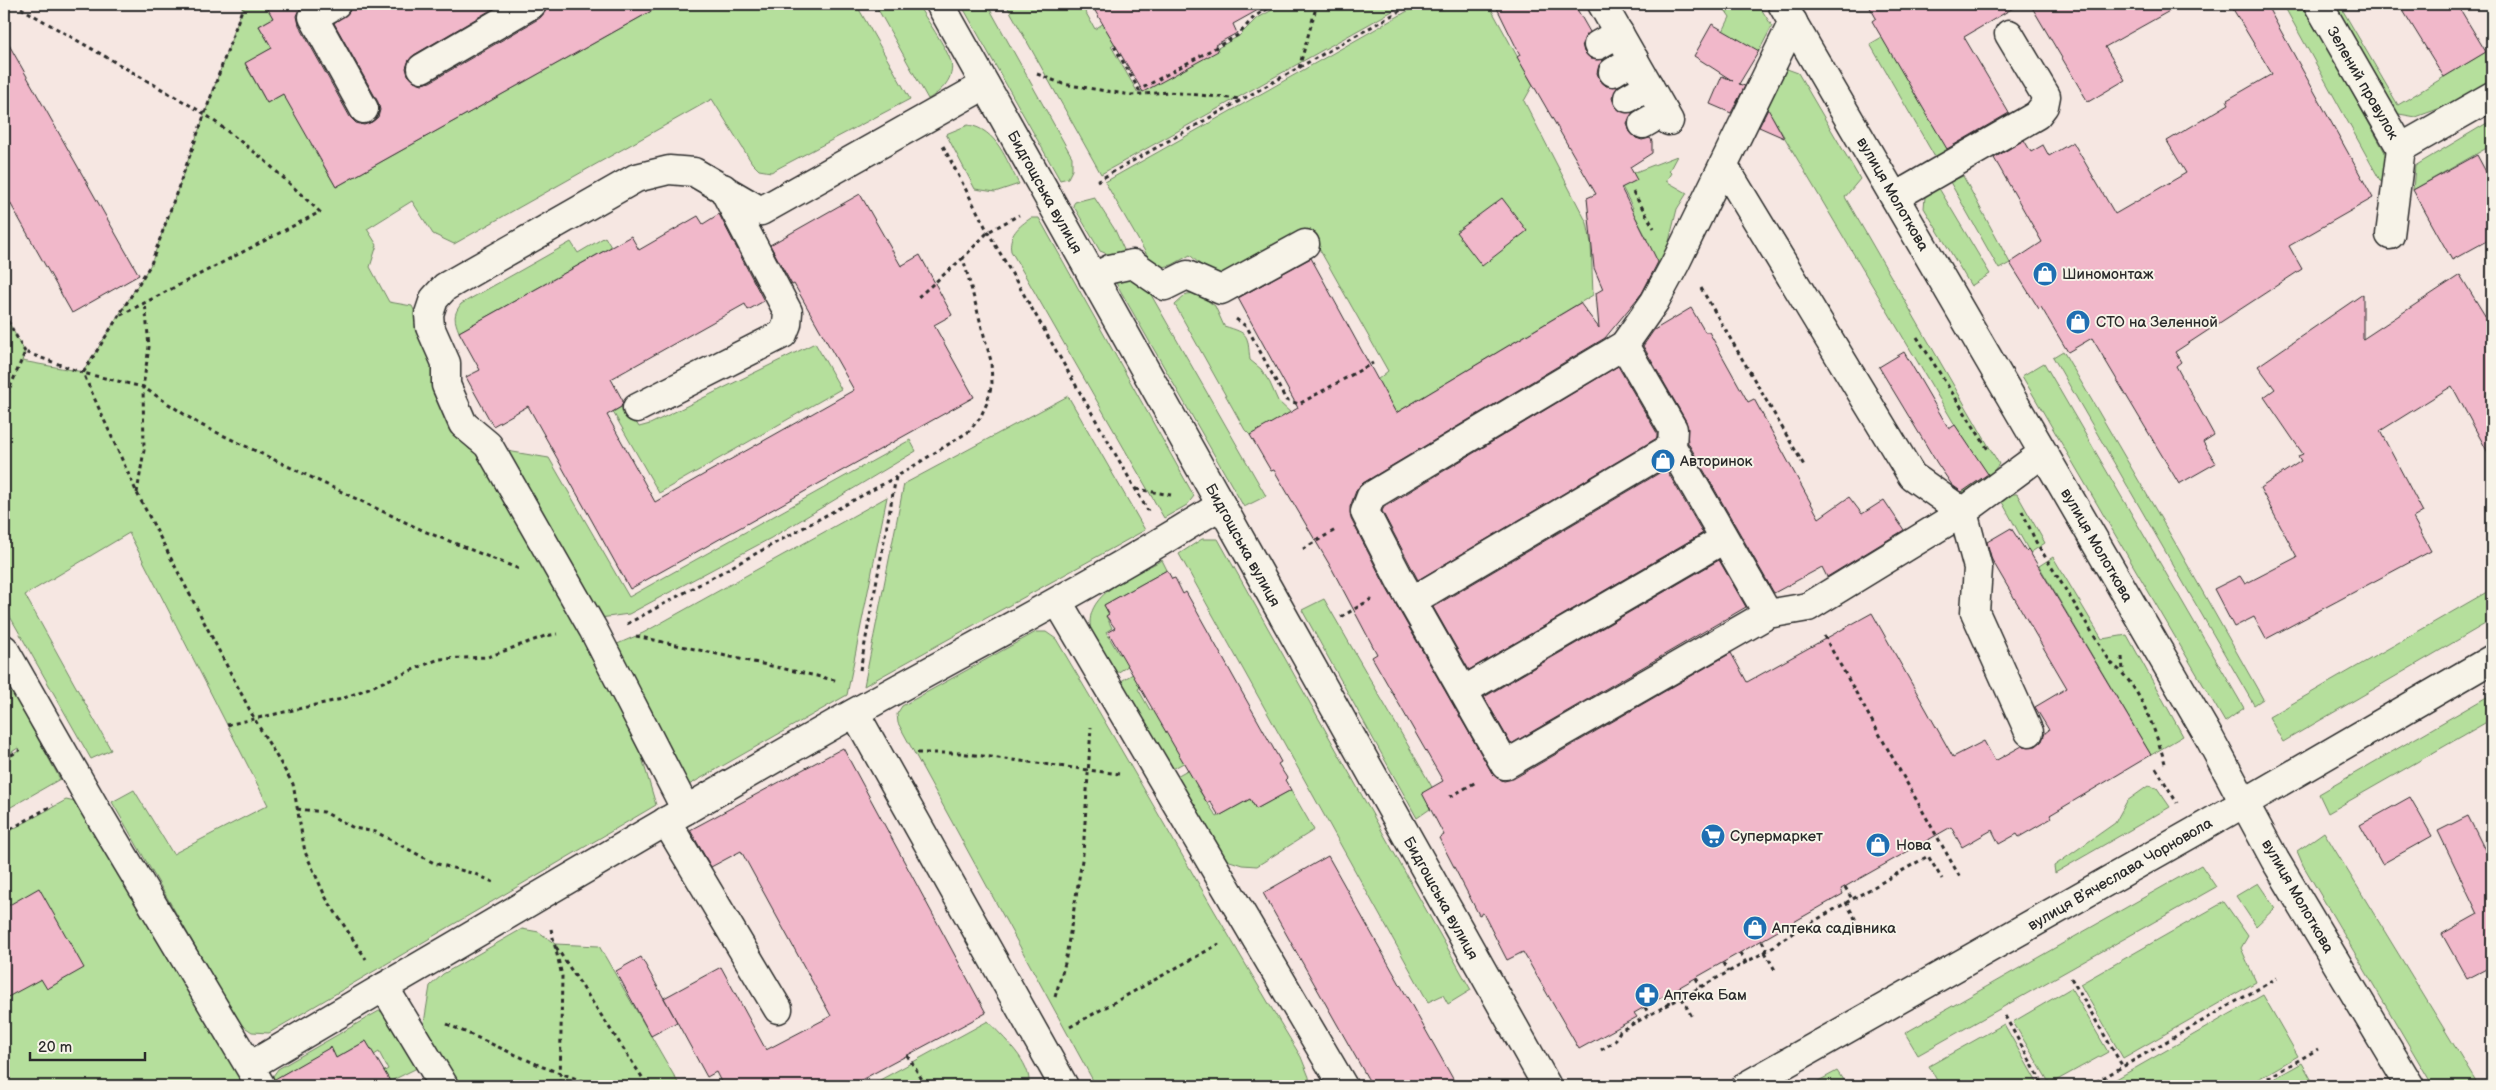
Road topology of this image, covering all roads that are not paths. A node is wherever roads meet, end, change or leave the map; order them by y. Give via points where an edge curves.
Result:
1 (336, 4) edge
2 (532, 4) edge
3 (940, 4) edge
4 (1602, 4) edge
5 (2318, 4) edge
6 (1788, 13) edge
7 (2009, 34) dead end
8 (422, 68) dead end
9 (985, 84) junction
10 (2492, 96) edge
11 (364, 109) dead end
12 (1659, 119) dead end
13 (2401, 148) junction
14 (1724, 166) junction
15 (722, 188) junction
16 (1894, 197) junction
17 (2390, 235) dead end
18 (1305, 244) dead end
19 (1093, 278) junction
20 (1624, 344) junction
21 (637, 408) dead end
22 (1672, 448) junction
23 (2043, 453) junction
24 (1221, 505) junction
25 (1963, 512) junction
26 (1724, 539) junction
27 (1412, 601) junction
28 (1058, 602) junction
29 (1768, 614) junction
30 (4, 649) edge
31 (2492, 659) edge
32 (1463, 691) junction
33 (855, 713) junction
34 (2029, 732) dead end
35 (2244, 803) junction
36 (676, 816) junction
37 (384, 987) junction
38 (778, 1008) dead end
39 (255, 1076) edge
40 (1058, 1084) edge
41 (444, 1086) edge
42 (1343, 1086) edge
43 (1547, 1086) edge
44 (1746, 1086) edge
45 (2410, 1086) edge

1 - 11 street via 313,17
2 - 8 street
3 - 9 street, Бидгощська вулиця
4 - 12 street via 1608,39
5 - 13 street, Зелений провулок
6 - 14 street
6 - 16 street, вулиця Молоткова
7 - 16 street via 2046,96 2037,116
9 - 15 street via 761,211
9 - 19 street, Бидгощська вулиця
10 - 13 street, Зелений провулок
13 - 17 street
14 - 20 street via 1655,300
14 - 25 street via 1912,476
15 - 21 street via 788,312 788,324 782,334
15 - 36 street via 694,172 669,170 636,178 445,287 434,299 429,314 430,327 446,363 446,385 463,424 488,445 570,589 601,633
16 - 23 street, вулиця Молоткова
18 - 19 street via 1221,290 1188,275 1165,286 1133,264 1110,269
19 - 24 street, Бидгощська вулиця
20 - 22 street via 1674,430
20 - 27 street via 1371,496 1365,512
22 - 26 street
22 - 27 street
23 - 25 street
23 - 35 street, вулиця Молоткова
24 - 28 street
24 - 43 street, Бидгощська вулиця
25 - 29 street via 1808,607
25 - 34 street via 1978,568 1975,612
26 - 29 street
26 - 32 street
27 - 32 street
28 - 33 street
28 - 42 street
29 - 32 street via 1504,765
30 - 39 street
31 - 35 street, вулиця Вʼячеслава Чорновола
33 - 36 street
33 - 40 street via 1041,1043
35 - 44 street, вулиця Вʼячеслава Чорновола
35 - 45 street, вулиця Молоткова
36 - 37 street
36 - 38 street
37 - 39 street
37 - 41 street

